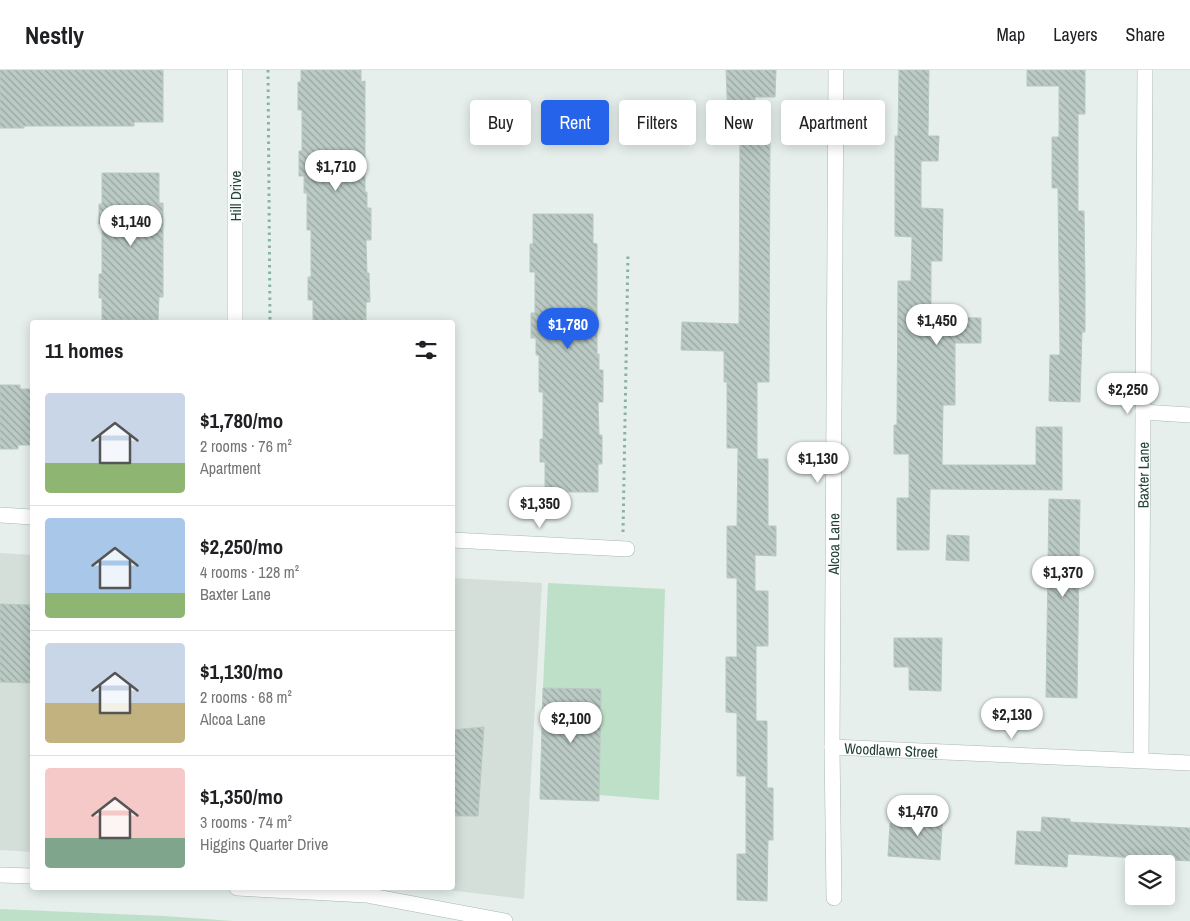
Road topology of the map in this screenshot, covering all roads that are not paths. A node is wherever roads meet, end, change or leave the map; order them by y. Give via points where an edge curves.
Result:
1 (235, 70) edge
2 (836, 70) edge
3 (1146, 70) edge
4 (235, 320) edge
5 (1143, 412) junction
6 (1190, 415) edge
7 (0, 515) edge
8 (30, 517) edge
9 (455, 540) edge
10 (624, 549) road end
11 (832, 747) junction
12 (1141, 760) junction
13 (1190, 763) edge
14 (0, 875) edge
15 (30, 876) edge
16 (280, 890) edge
17 (834, 898) dead end
18 (505, 921) edge

1 - 4 street, Hill Drive
2 - 11 street, Alcoa Lane
3 - 5 street, Baxter Lane
5 - 6 street
5 - 12 street, Baxter Lane
7 - 8 street
9 - 10 street
11 - 12 street, Woodlawn Street
11 - 17 street, Alcoa Lane
12 - 13 street, Woodlawn Street
14 - 15 street
16 - 18 street via 366,894

